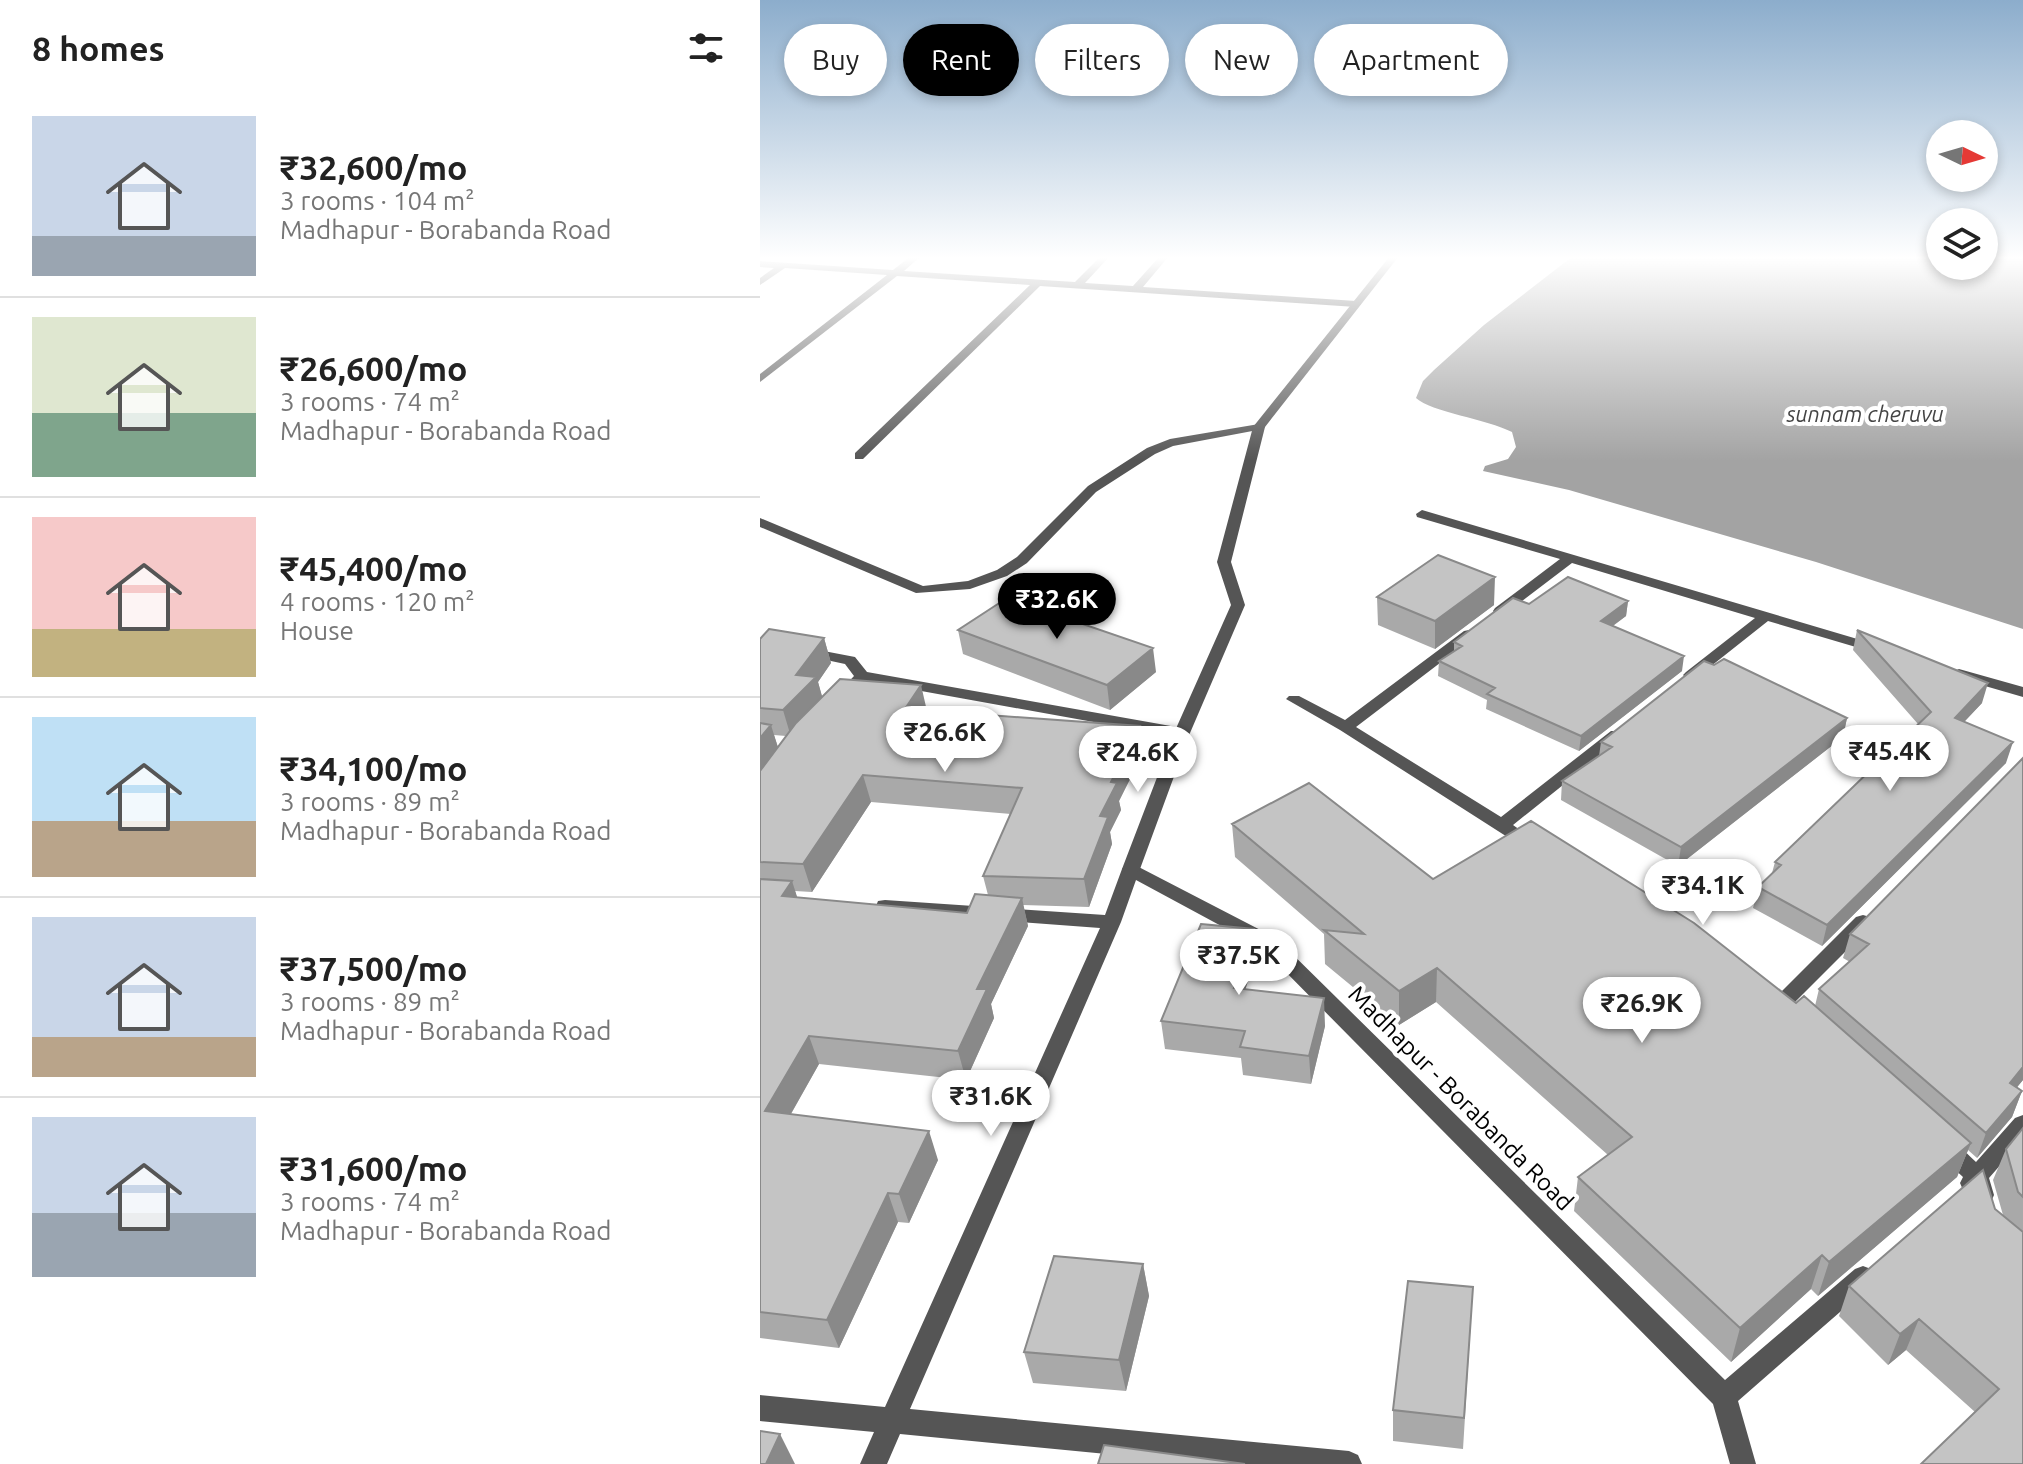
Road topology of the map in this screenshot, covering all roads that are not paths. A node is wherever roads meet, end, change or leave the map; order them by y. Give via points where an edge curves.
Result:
1 (830, 324) edge
2 (994, 324) edge
3 (1340, 324) edge
4 (760, 379) edge
5 (1259, 429) junction
6 (859, 456) dead end
7 (1422, 514) dead end
8 (762, 525) edge
9 (1570, 558) junction
10 (1766, 616) junction
11 (790, 648) edge
12 (1887, 652) edge
13 (1947, 670) edge
14 (862, 676) junction
15 (1682, 683) edge
16 (2023, 692) edge
17 (1294, 699) dead end
18 (829, 710) edge
19 (1634, 721) edge
20 (1346, 727) junction
21 (1182, 733) junction
22 (1502, 825) junction
23 (1542, 851) edge
24 (1131, 869) junction
25 (1881, 903) edge
26 (867, 905) edge
27 (1112, 922) junction
28 (1782, 1004) edge
29 (2023, 1124) edge
30 (1932, 1136) edge
31 (1978, 1177) junction
32 (1955, 1197) edge
33 (1989, 1217) edge
34 (1886, 1257) edge
35 (1724, 1397) junction
36 (760, 1408) edge
37 (891, 1422) junction
38 (873, 1464) edge
39 (1349, 1464) edge
40 (1743, 1464) edge

1 - 4 street
2 - 6 street
3 - 5 street
5 - 8 street via 1170,443 1151,451 1092,489 1022,560 970,585 921,590
5 - 21 street via 1224,562 1238,605
7 - 9 street
9 - 10 street
9 - 20 street
10 - 12 street
10 - 15 street
11 - 14 street via 850,660
13 - 16 street
14 - 18 street
14 - 21 street
17 - 20 street
19 - 22 street
20 - 22 street
21 - 24 street
22 - 23 street
24 - 27 street
24 - 35 street, Madhapur - Borabanda Road via 1269,943
25 - 28 street
26 - 27 street
27 - 37 street
29 - 31 street
30 - 31 street
31 - 32 street
31 - 33 street
34 - 35 street
35 - 40 street, Madhapur - Borabanda Road
36 - 37 street
37 - 38 street
37 - 39 street

